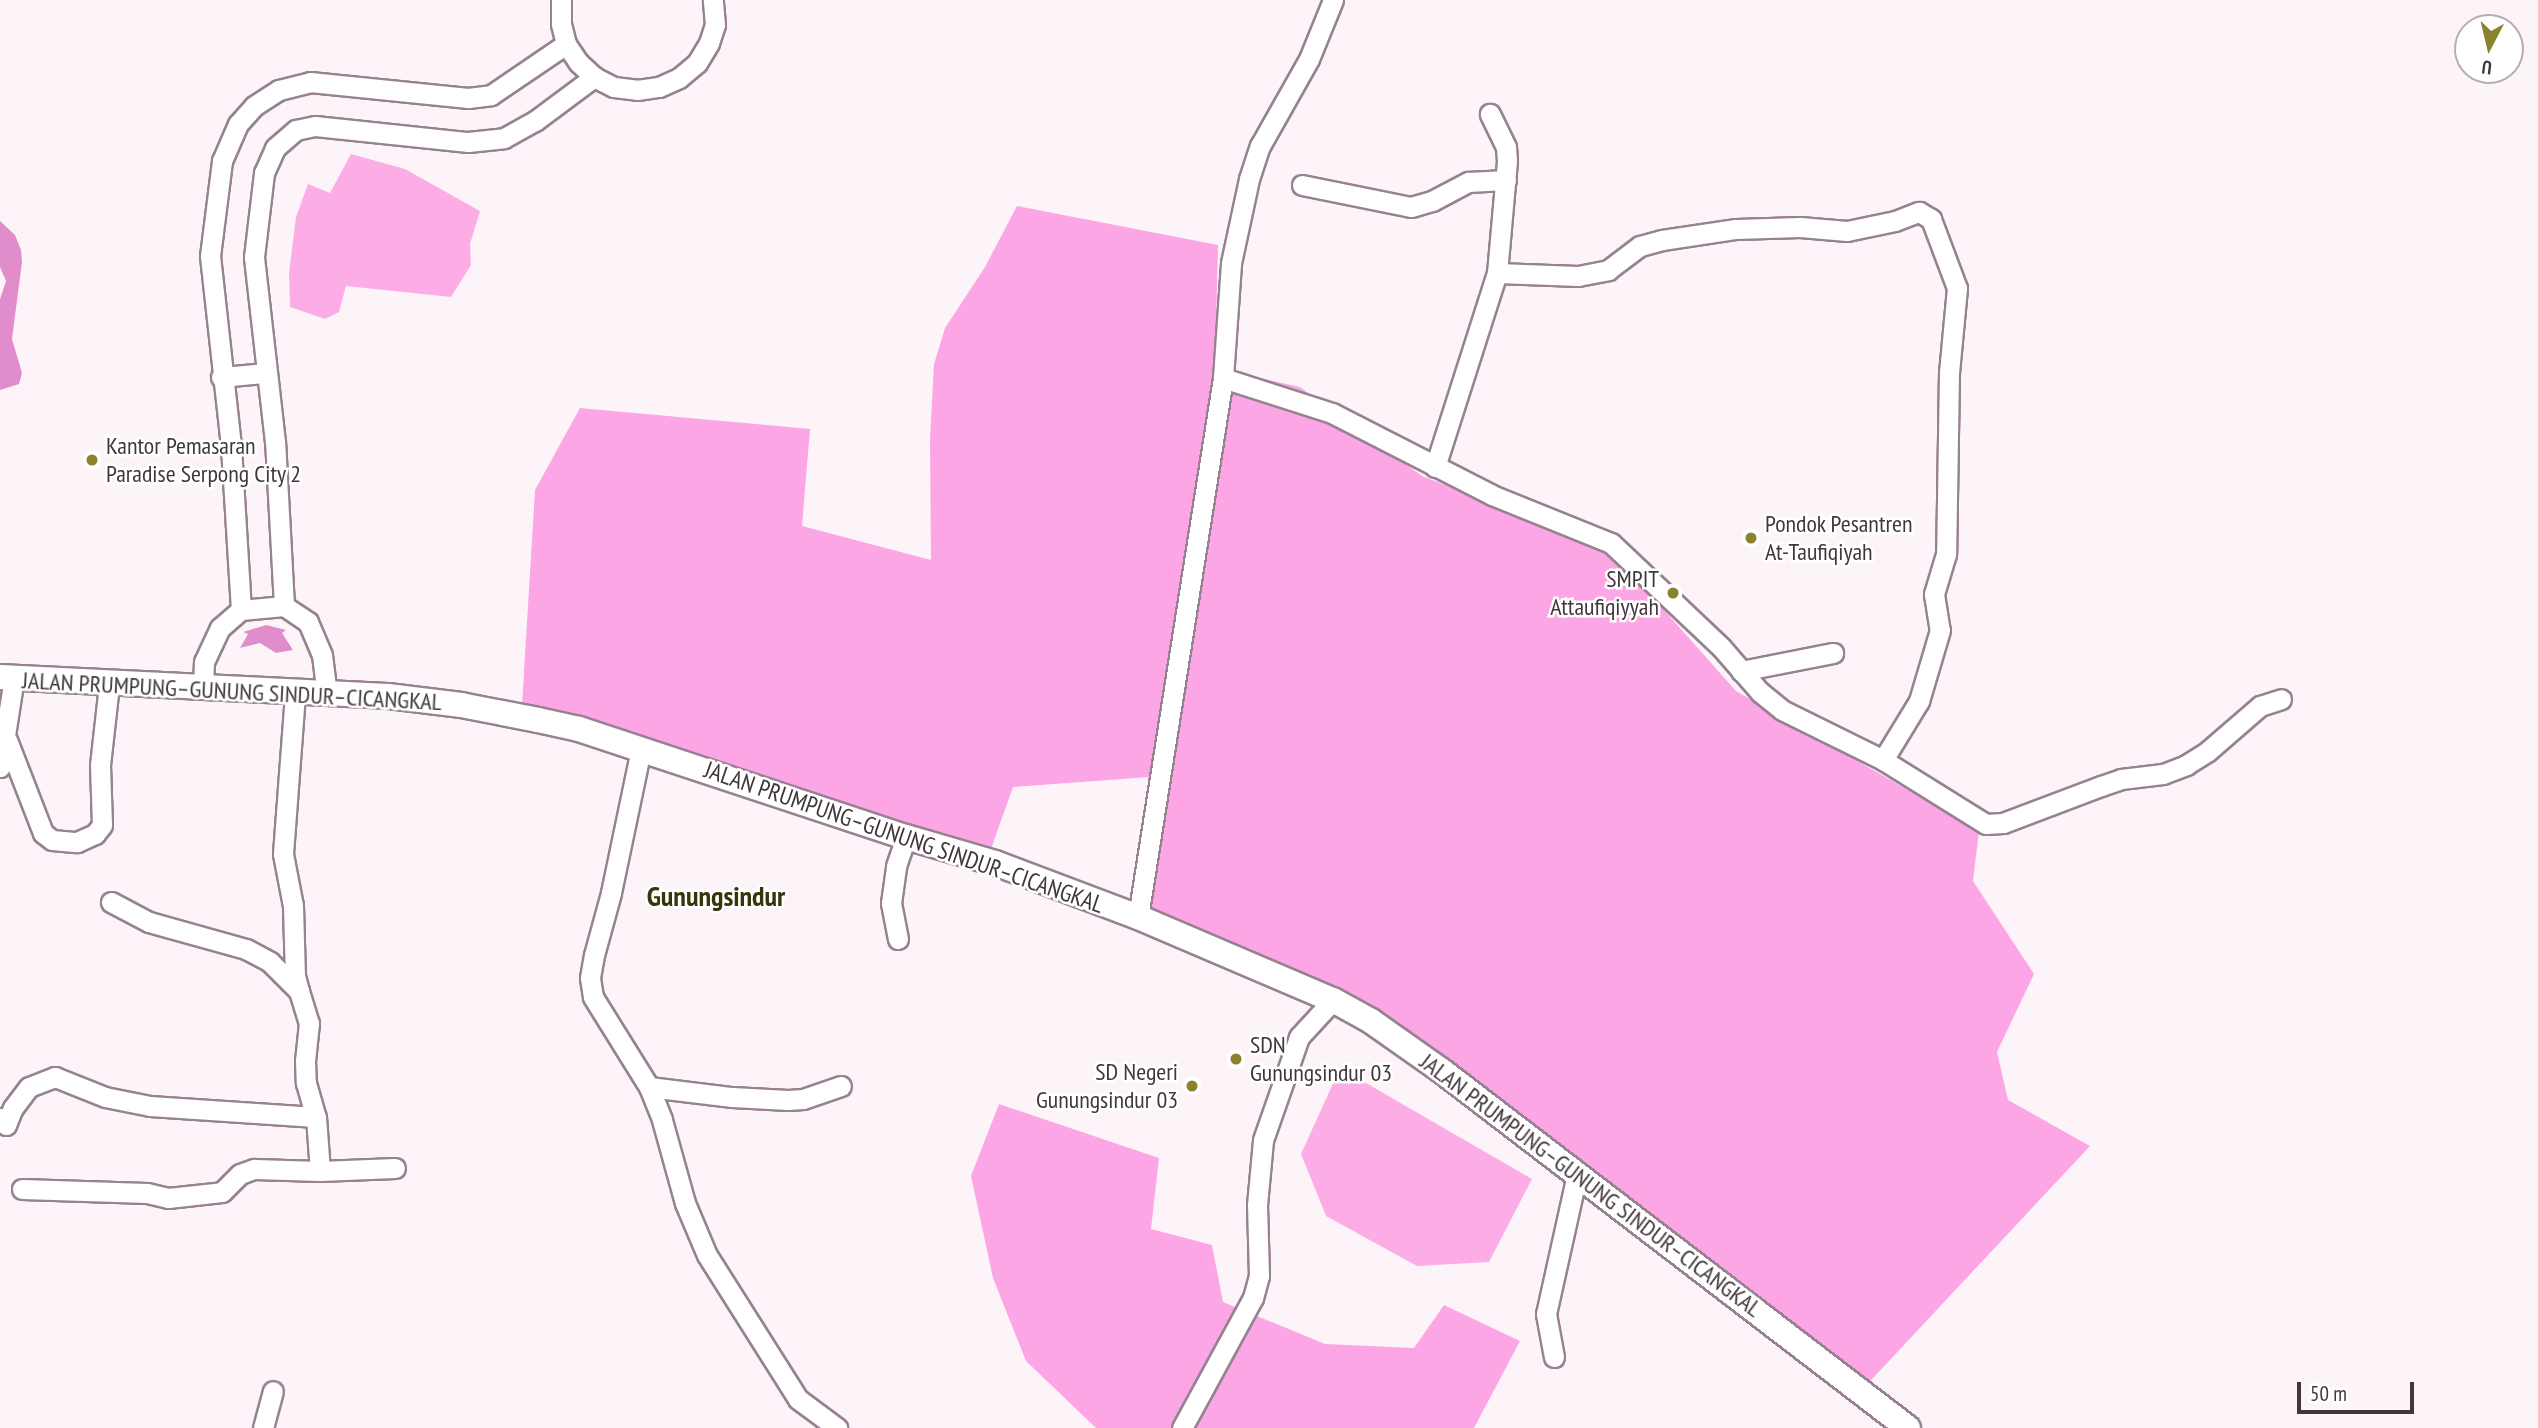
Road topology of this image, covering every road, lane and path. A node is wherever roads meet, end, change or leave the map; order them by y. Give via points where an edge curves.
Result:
1 (561, 0) edge
2 (713, 0) edge
3 (1333, 0) edge
4 (566, 44) junction
5 (594, 77) junction
6 (1490, 114) dead end
7 (1506, 180) junction
8 (1302, 185) dead end
9 (1497, 273) junction
10 (265, 373) junction
11 (221, 377) junction
12 (1223, 378) junction
13 (1435, 467) junction
14 (284, 606) junction
15 (241, 610) junction
16 (1833, 653) dead end
17 (1741, 671) junction
18 (7, 678) edge
19 (108, 685) junction
20 (203, 689) junction
21 (295, 694) junction
22 (327, 695) junction
23 (2281, 699) dead end
24 (7, 740) junction
25 (641, 749) junction
26 (1884, 760) junction
27 (0, 767) edge
28 (906, 837) junction
29 (111, 902) dead end
30 (1138, 917) junction
31 (898, 939) dead end
32 (299, 991) junction
33 (1333, 1000) junction
34 (841, 1086) dead end
35 (649, 1087) junction
36 (316, 1117) junction
37 (0, 1118) edge
38 (395, 1168) dead end
39 (320, 1171) junction
40 (1577, 1174) junction
41 (22, 1189) dead end
42 (1553, 1357) dead end
43 (273, 1391) dead end
44 (263, 1428) edge
45 (837, 1428) edge
46 (1182, 1428) edge
47 (1908, 1428) edge

1 - 4 street
2 - 5 street via 715,25 709,43 697,63 679,78 659,88 637,90 614,87
3 - 12 street via 1309,59 1260,146 1249,179 1231,263
4 - 5 street
4 - 11 street via 491,96 468,99 310,82 279,90 254,106 238,124 222,161 212,243
5 - 10 street via 504,138 468,142 315,126 283,139 264,173 254,257
6 - 7 street via 1506,147
7 - 8 street via 1468,182 1411,207
7 - 9 street
9 - 13 street
9 - 26 street via 1578,276 1608,270 1640,246 1736,229 1847,231 1919,212 1931,219 1957,288 1949,372 1946,554 1934,594 1940,630 1919,701
10 - 11 street
10 - 14 street via 275,442
11 - 15 street via 231,446
12 - 13 street via 1332,413
12 - 30 street
13 - 17 street via 1611,543
14 - 15 street
14 - 22 street via 308,622 323,655
15 - 20 street via 220,628 204,662
16 - 17 street
17 - 26 street via 1782,710
18 - 19 main road, JALAN PRUMPUNG–GUNUNG SINDUR–CICANGKAL
18 - 24 street
19 - 20 main road, JALAN PRUMPUNG–GUNUNG SINDUR–CICANGKAL
19 - 24 street via 100,765 102,825 96,834 77,842 52,840 43,833
20 - 21 main road, JALAN PRUMPUNG–GUNUNG SINDUR–CICANGKAL
21 - 22 main road, JALAN PRUMPUNG–GUNUNG SINDUR–CICANGKAL
21 - 32 street via 283,854 293,906
22 - 25 main road, JALAN PRUMPUNG–GUNUNG SINDUR–CICANGKAL via 388,696 461,705 579,729
23 - 26 street via 2260,706 2186,765 2163,774 2120,779 2003,823 1986,824
24 - 27 street
25 - 28 main road, JALAN PRUMPUNG–GUNUNG SINDUR–CICANGKAL
25 - 35 street via 590,978 593,997
28 - 30 main road, JALAN PRUMPUNG–GUNUNG SINDUR–CICANGKAL via 995,863
28 - 31 street via 891,903
29 - 32 street via 149,922 246,949 270,962
30 - 33 main road, JALAN PRUMPUNG–GUNUNG SINDUR–CICANGKAL
32 - 36 street via 309,1023 306,1083
33 - 40 main road, JALAN PRUMPUNG–GUNUNG SINDUR–CICANGKAL via 1406,1044
33 - 46 street via 1299,1037 1263,1140 1257,1205 1259,1276 1253,1298
34 - 35 street via 788,1100
35 - 45 street via 685,1203 707,1255 797,1399
36 - 37 street via 150,1106 105,1097 55,1077 29,1087 6,1125
36 - 39 street
38 - 39 street
39 - 41 street via 254,1169 240,1174 222,1192 168,1198 146,1193
40 - 42 street via 1546,1314
40 - 47 main road, JALAN PRUMPUNG–GUNUNG SINDUR–CICANGKAL
43 - 44 street

